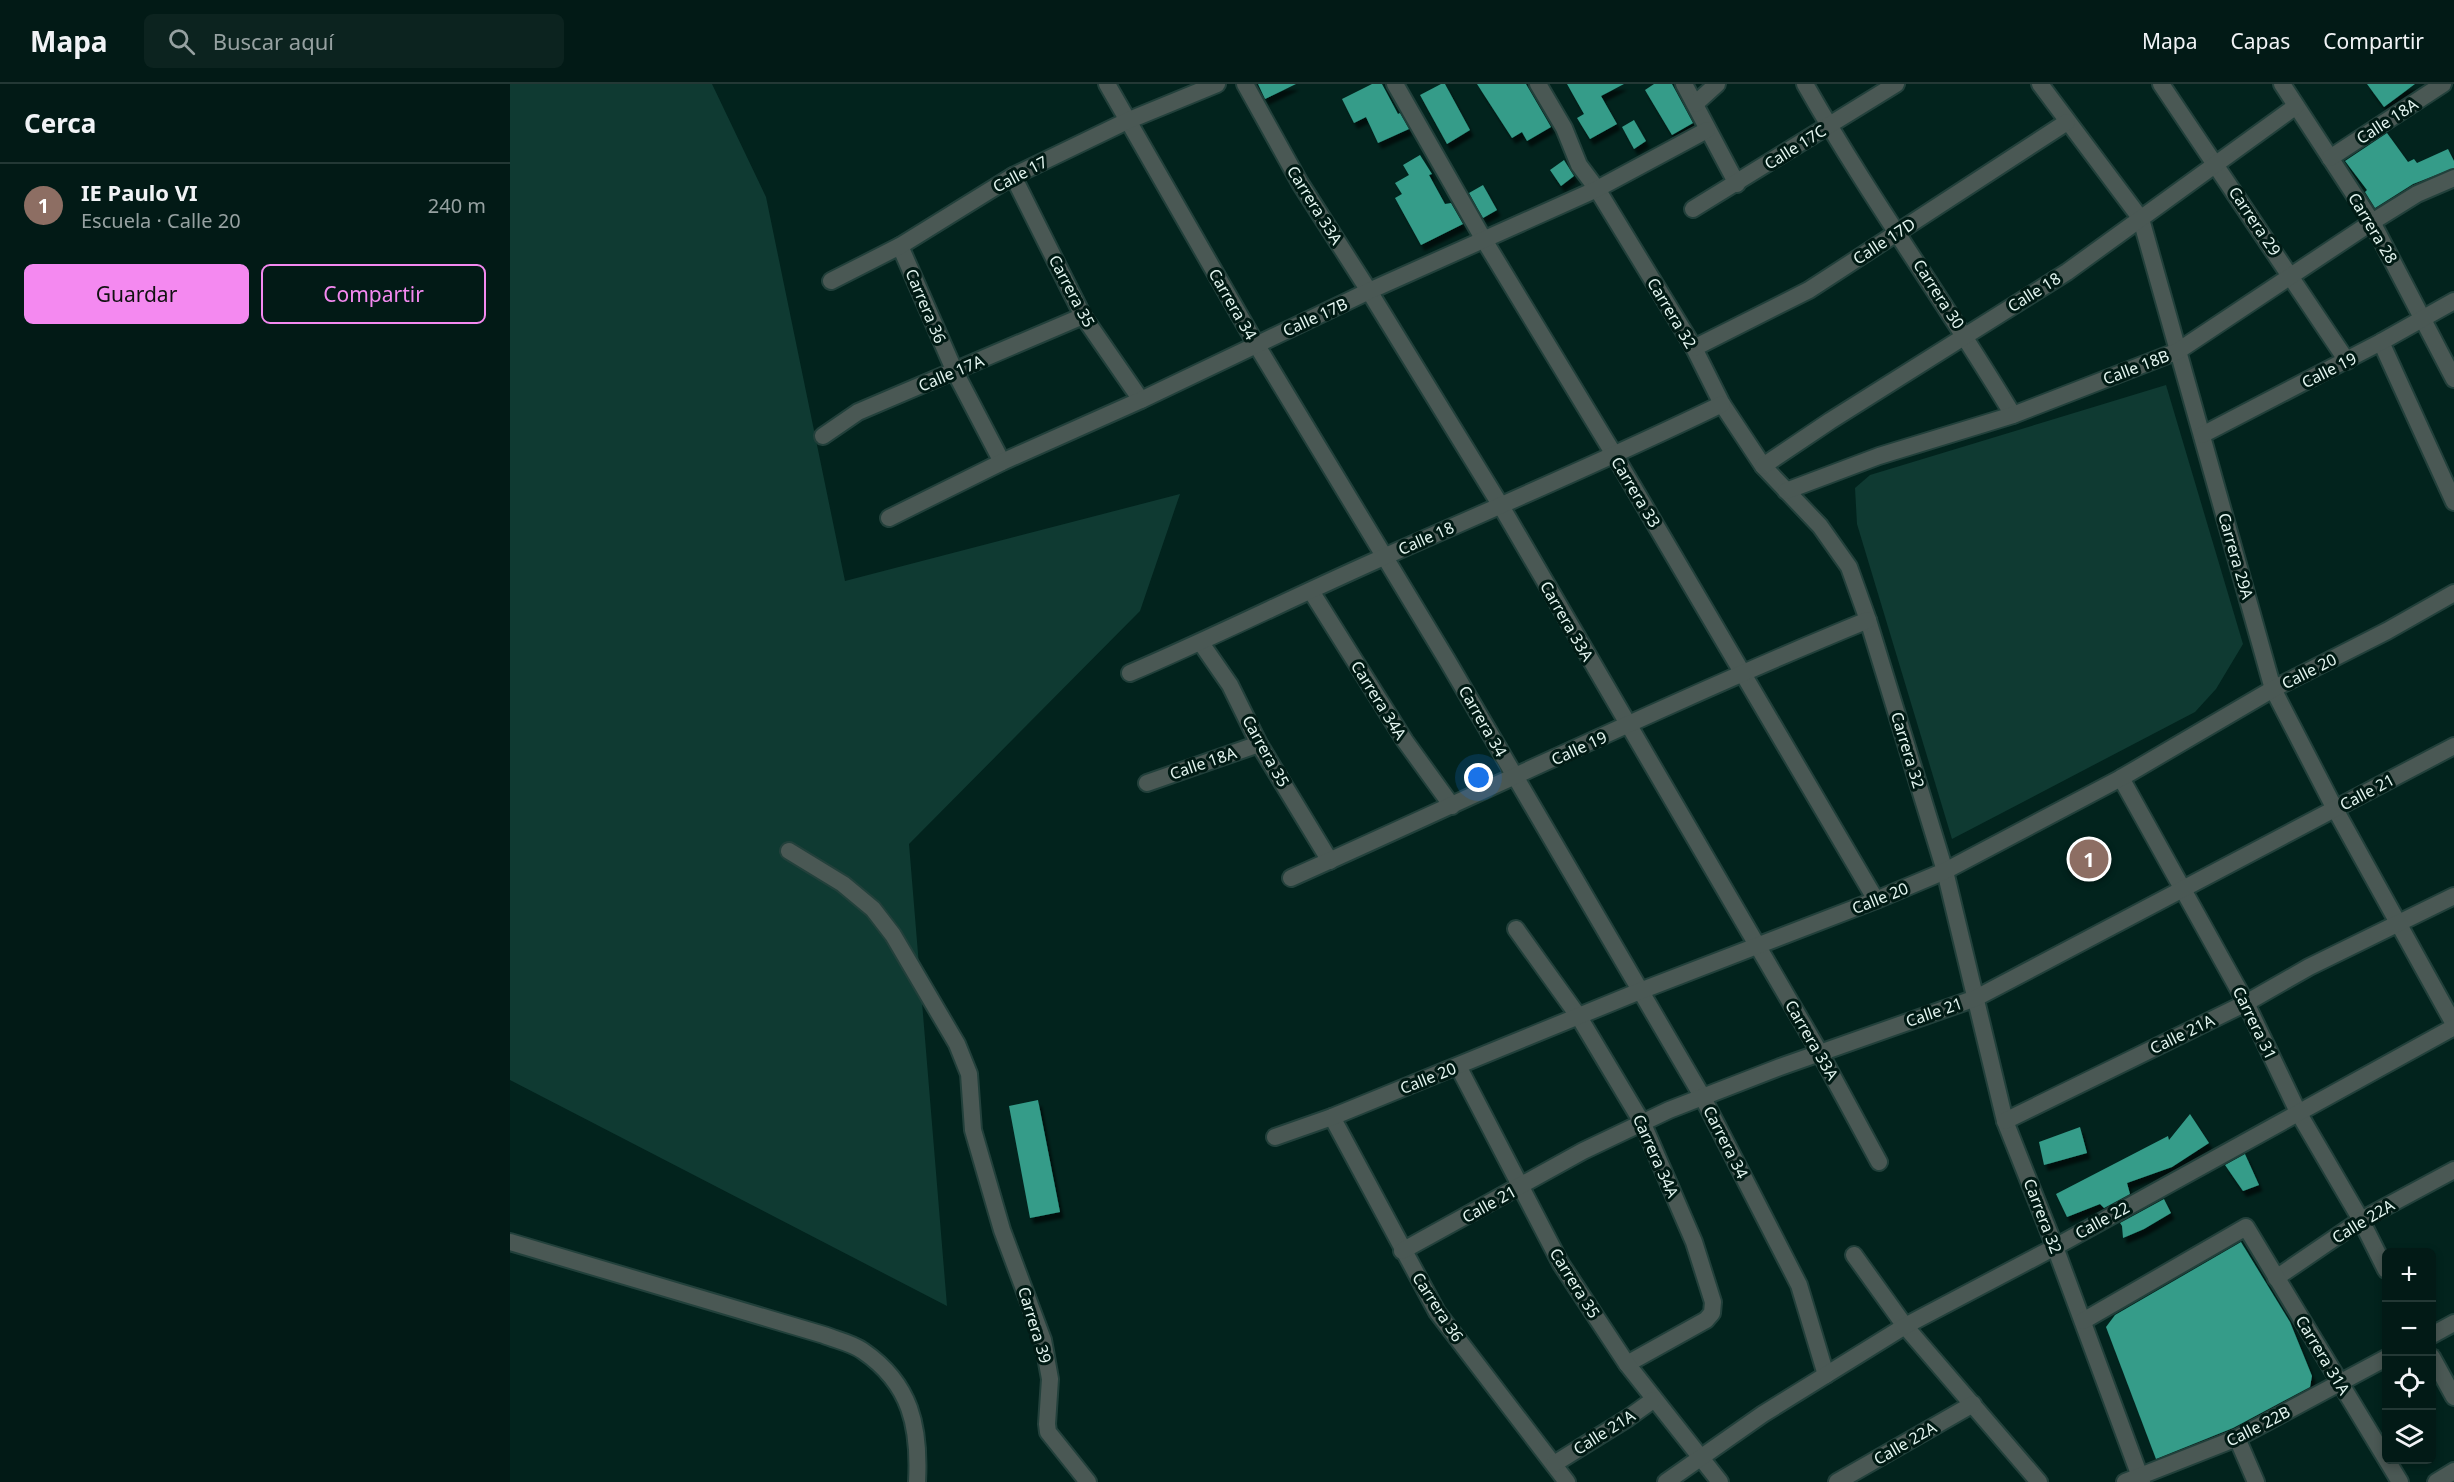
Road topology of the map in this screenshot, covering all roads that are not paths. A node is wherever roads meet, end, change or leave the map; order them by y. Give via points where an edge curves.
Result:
1 (1107, 84) edge
2 (1217, 84) edge
3 (1245, 84) edge
4 (1395, 84) edge
5 (1538, 84) edge
6 (1684, 84) edge
7 (1717, 84) edge
8 (1805, 84) edge
9 (1896, 84) edge
10 (2040, 84) edge
11 (2161, 84) edge
12 (2282, 84) edge
13 (2443, 84) edge
14 (1695, 104) junction
15 (2296, 106) junction
16 (1128, 121) junction
17 (2067, 122) junction
18 (1829, 126) junction
19 (1707, 130) junction
20 (2330, 158) junction
21 (2216, 163) junction
22 (1013, 176) junction
23 (2454, 178) edge
24 (1737, 184) junction
25 (1597, 189) junction
26 (1693, 209) dead end
27 (2141, 219) junction
28 (2372, 222) junction
29 (1898, 232) junction
30 (1484, 240) junction
31 (900, 246) junction
32 (2291, 275) junction
33 (831, 281) dead end
34 (1369, 291) junction
35 (2454, 302) edge
36 (1083, 316) junction
37 (2424, 318) junction
38 (1965, 335) junction
39 (2381, 342) junction
40 (1256, 344) junction
41 (1694, 348) junction
42 (2178, 351) junction
43 (2346, 361) junction
44 (955, 372) junction
45 (2454, 379) edge
46 (1141, 399) junction
47 (1722, 404) junction
48 (2013, 415) junction
49 (2202, 435) junction
50 (823, 436) dead end
51 (1615, 456) junction
52 (1002, 462) junction
53 (1763, 466) junction
54 (1786, 491) junction
55 (2454, 502) edge
56 (1500, 506) junction
57 (889, 518) dead end
58 (1384, 556) junction
59 (1311, 591) junction
60 (2453, 597) edge
61 (1868, 620) junction
62 (1201, 643) junction
63 (1742, 672) junction
64 (1130, 674) dead end
65 (2273, 689) junction
66 (1627, 726) junction
67 (1259, 744) junction
68 (2454, 746) edge
69 (1516, 777) junction
70 (2121, 778) junction
71 (1147, 783) dead end
72 (1452, 806) junction
73 (2335, 809) junction
74 (789, 851) dead end
75 (1330, 861) junction
76 (1945, 871) junction
77 (1291, 878) dead end
78 (2183, 889) junction
79 (2454, 896) edge
80 (1876, 900) junction
81 (2399, 924) junction
82 (1516, 929) dead end
83 (1757, 946) junction
84 (1640, 991) junction
85 (1976, 998) junction
86 (2246, 1003) junction
87 (1579, 1017) junction
88 (2454, 1025) edge
89 (1820, 1053) junction
90 (1458, 1066) junction
91 (1702, 1096) junction
92 (2298, 1112) junction
93 (1332, 1118) junction
94 (2005, 1121) junction
95 (1643, 1124) junction
96 (1275, 1137) dead end
97 (1879, 1162) dead end
98 (2454, 1170) edge
99 (1521, 1186) junction
100 (2361, 1220) junction
101 (510, 1242) edge
102 (2055, 1247) junction
103 (1402, 1251) junction
104 (1854, 1255) dead end
105 (2382, 1262) edge
106 (2276, 1278) junction
107 (2083, 1321) junction
108 (2454, 1323) edge
109 (1905, 1326) junction
110 (2436, 1333) edge
111 (2382, 1360) edge
112 (1627, 1364) junction
113 (2436, 1364) edge
114 (1826, 1375) junction
115 (2340, 1383) junction
116 (2454, 1397) edge
117 (1653, 1400) junction
118 (1973, 1404) junction
119 (2237, 1438) junction
120 (1702, 1459) junction
121 (1554, 1464) junction
122 (2454, 1471) edge
123 (2136, 1480) edge
124 (917, 1482) edge
125 (1088, 1482) edge
126 (1567, 1482) edge
127 (1666, 1482) edge
128 (1720, 1482) edge
129 (1837, 1482) edge
130 (2039, 1482) edge
131 (2256, 1482) edge
132 (2400, 1482) edge
133 (2436, 1482) edge

1 - 16 street, Carrera 34
2 - 16 street, Calle 17
3 - 34 street, Carrera 33A via 1300,183
4 - 30 street, Carrera 33
5 - 25 street, Carrera 32 via 1580,165
6 - 14 street
7 - 14 street
8 - 18 street, Carrera 30
9 - 18 street, Calle 17C
10 - 17 street, Carrera 29A
11 - 21 street, Carrera 29
12 - 15 street, Carrera 28
13 - 20 street, Calle 18A
14 - 19 street
15 - 20 street, Carrera 28
15 - 21 street, Calle 18
16 - 22 street, Calle 17
16 - 40 street, Carrera 34
17 - 27 street, Carrera 29A
17 - 29 street, Calle 17D
18 - 24 street, Calle 17C
18 - 29 street, Carrera 30
19 - 24 street
19 - 25 street, Calle 17B
20 - 28 street, Carrera 28
21 - 27 street, Calle 18
21 - 32 street, Carrera 29
22 - 31 street, Calle 17
22 - 36 street, Carrera 35
23 - 28 street, Calle 18B via 2417,194
24 - 26 street, Calle 17C
25 - 30 street, Calle 17B
25 - 41 street, Carrera 32
27 - 38 street, Calle 18 via 2067,272
27 - 42 street, Carrera 29A
28 - 32 street, Calle 18B
28 - 37 street, Carrera 28
29 - 38 street, Carrera 30
29 - 41 street, Calle 17D via 1809,290
30 - 34 street, Calle 17B
30 - 51 street, Carrera 33
31 - 33 street, Calle 17
31 - 44 street, Carrera 36
32 - 42 street, Calle 18B
32 - 43 street, Carrera 29
34 - 40 street, Calle 17B
34 - 56 street, Carrera 33A
35 - 37 street, Calle 19
36 - 44 street, Calle 17A
36 - 46 street, Carrera 35
37 - 39 street, Calle 19
37 - 45 street, Carrera 28
38 - 48 street, Carrera 30
38 - 53 street, Calle 18
39 - 43 street, Calle 19
39 - 55 street
40 - 46 street, Calle 17B
40 - 58 street, Carrera 34
41 - 47 street, Carrera 32
42 - 48 street, Calle 18B
42 - 49 street, Carrera 29A
43 - 49 street, Calle 19
44 - 50 street, Calle 17A via 858,412
44 - 52 street, Carrera 36
46 - 52 street, Calle 17B
47 - 51 street, Calle 18
47 - 53 street, Carrera 32
48 - 54 street, Calle 18B via 1879,456
49 - 65 street, Carrera 29A
51 - 56 street, Calle 18
51 - 63 street, Carrera 33
52 - 57 street, Calle 17B
53 - 54 street, Carrera 32
54 - 61 street, Carrera 32 via 1820,526 1849,567
56 - 58 street, Calle 18
56 - 66 street, Carrera 33A
58 - 59 street, Calle 18
58 - 69 street, Carrera 34
59 - 62 street, Calle 18
59 - 72 street, Carrera 34A via 1405,741
60 - 65 street, Calle 20
61 - 63 street, Calle 19
61 - 76 street, Carrera 32
62 - 64 street, Calle 18
62 - 67 street, Carrera 35 via 1230,685
63 - 66 street, Calle 19
63 - 80 street, Carrera 33
65 - 70 street, Calle 20
65 - 73 street, Carrera 29A
66 - 69 street, Calle 19
66 - 83 street, Carrera 33A
67 - 71 street, Calle 18A
67 - 75 street, Carrera 35
68 - 73 street, Calle 21
69 - 72 street, Calle 19
69 - 84 street, Carrera 34
70 - 76 street, Calle 20
70 - 78 street, Carrera 31
72 - 75 street, Calle 19
73 - 78 street, Calle 21
73 - 81 street, Carrera 29A
74 - 125 street, Carrera 39 via 843,884 873,909 893,935 957,1044 969,1074 973,1130 1002,1230 1042,1340 1050,1379 1048,1432
75 - 77 street, Calle 19
76 - 80 street, Calle 20
76 - 85 street, Carrera 32
78 - 85 street, Calle 21
78 - 86 street, Carrera 31
79 - 81 street, Calle 21A
80 - 83 street, Calle 20
81 - 86 street, Calle 21A via 2309,967
81 - 88 street, Carrera 29A
82 - 87 street, Carrera 34A
83 - 84 street, Calle 20
83 - 89 street, Carrera 33A
84 - 87 street, Calle 20
84 - 91 street, Carrera 34
85 - 89 street, Calle 21
85 - 94 street, Carrera 32
86 - 92 street, Carrera 31
86 - 94 street, Calle 21A
87 - 90 street, Calle 20
87 - 95 street, Carrera 34A
88 - 92 street, Calle 22
89 - 91 street, Calle 21
89 - 97 street, Carrera 33A
90 - 93 street, Calle 20
90 - 99 street, Carrera 35
91 - 95 street, Calle 21
91 - 114 street, Carrera 34 via 1799,1285
92 - 100 street, Carrera 31
92 - 102 street, Calle 22
93 - 96 street, Calle 20
93 - 103 street, Carrera 36
94 - 102 street, Carrera 32
95 - 99 street, Calle 21 via 1583,1151
95 - 112 street, Carrera 34A via 1694,1242 1713,1302 1712,1313 1706,1320
98 - 100 street, Calle 22A
99 - 103 street, Calle 21
99 - 112 street, Carrera 35 via 1561,1264
100 - 105 street, Carrera 31
100 - 106 street, Calle 22A
101 - 124 street via 824,1335 862,1350 890,1375 909,1401 917,1440
102 - 107 street, Carrera 32
102 - 109 street, Calle 22
103 - 121 street, Carrera 36 via 1437,1312
104 - 109 street
106 - 107 street, Carrera 31A via 2247,1227
106 - 115 street, Carrera 31A
107 - 123 street, Carrera 32
108 - 110 street
109 - 114 street, Calle 22
109 - 118 street
111 - 115 street, Calle 22B
112 - 117 street, Carrera 35
113 - 116 street
114 - 120 street, Calle 22 via 1763,1414
115 - 119 street, Calle 22B
115 - 132 street, Carrera 31A
117 - 120 street, Carrera 35
117 - 121 street, Calle 21A
118 - 129 street, Calle 22A
118 - 130 street
119 - 123 street, Calle 22B
119 - 131 street
120 - 127 street, Calle 22
120 - 128 street, Carrera 35
121 - 126 street, Carrera 36
122 - 133 street

